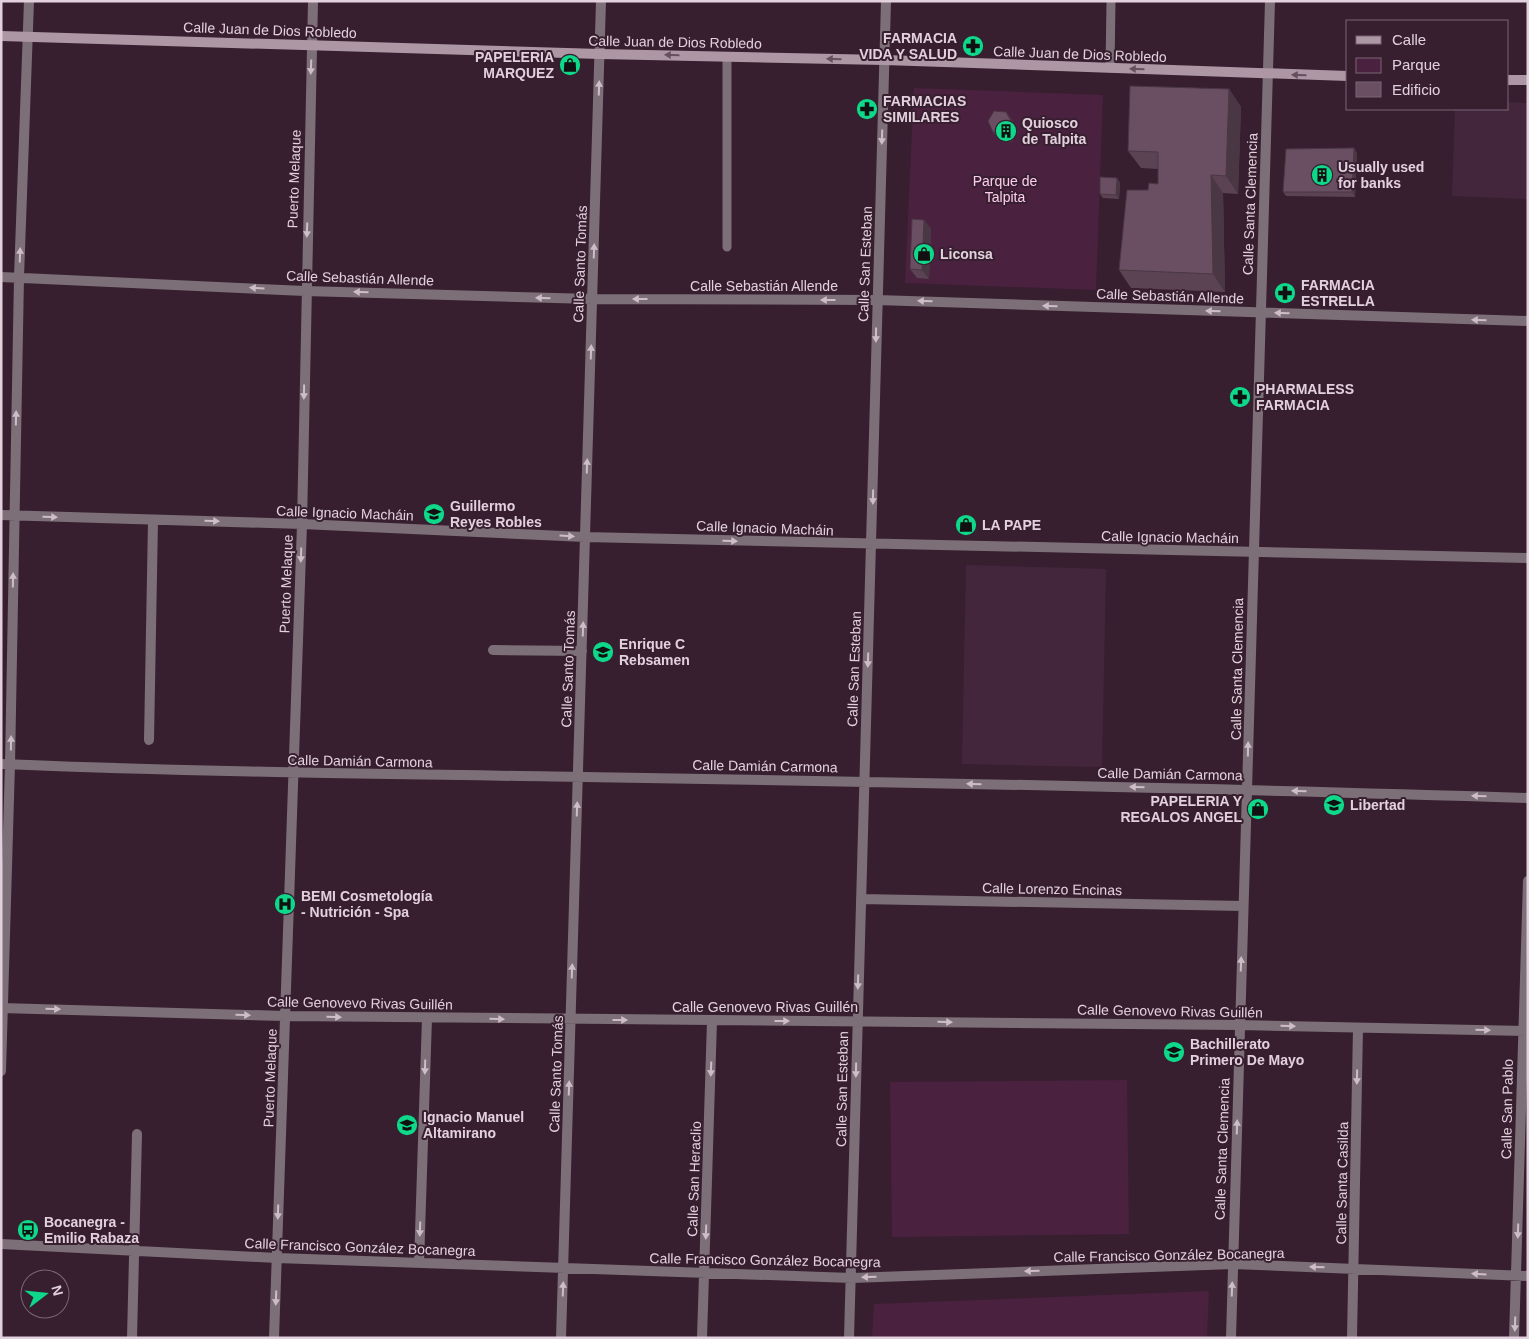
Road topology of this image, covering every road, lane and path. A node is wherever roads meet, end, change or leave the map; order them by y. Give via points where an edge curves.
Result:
1 (29, 1) edge
2 (313, 1) edge
3 (601, 1) edge
4 (886, 1) edge
5 (1111, 1) edge
6 (1270, 1) edge
7 (1, 36) edge
8 (28, 37) junction
9 (312, 44) junction
10 (600, 54) junction
11 (726, 56) junction
12 (884, 60) junction
13 (1110, 68) junction
14 (1268, 74) junction
15 (1346, 76) edge
16 (1509, 80) edge
17 (1528, 80) edge
18 (727, 247) dead end
19 (1, 276) edge
20 (19, 277) junction
21 (305, 291) junction
22 (592, 299) junction
23 (877, 300) junction
24 (1261, 313) junction
25 (1528, 321) edge
26 (1, 515) edge
27 (14, 516) junction
28 (153, 520) junction
29 (302, 524) junction
30 (585, 537) junction
31 (871, 545) junction
32 (1253, 552) junction
33 (1528, 558) edge
34 (493, 650) dead end
35 (582, 651) junction
36 (149, 740) dead end
37 (6, 764) edge
38 (294, 774) junction
39 (578, 777) junction
40 (864, 782) junction
41 (1247, 789) junction
42 (1528, 798) edge
43 (1528, 881) edge
44 (861, 899) junction
45 (1243, 906) junction
46 (3, 1008) edge
47 (286, 1016) junction
48 (427, 1018) junction
49 (571, 1020) junction
50 (712, 1021) junction
51 (857, 1021) junction
52 (1239, 1025) junction
53 (1358, 1028) junction
54 (1525, 1031) edge
55 (1, 1072) edge
56 (137, 1134) dead end
57 (1, 1244) edge
58 (134, 1251) junction
59 (277, 1258) junction
60 (419, 1263) junction
61 (1233, 1264) junction
62 (1354, 1268) junction
63 (564, 1269) junction
64 (704, 1274) junction
65 (1516, 1275) junction
66 (1528, 1276) edge
67 (852, 1278) junction
68 (132, 1338) edge
69 (274, 1338) edge
70 (561, 1338) edge
71 (702, 1338) edge
72 (850, 1338) edge
73 (1230, 1338) edge
74 (1352, 1338) edge
75 (1514, 1338) edge

1 - 8 street
2 - 9 street, Puerto Melaque
3 - 10 street, Calle Santo Tomás
4 - 12 street, Calle San Esteban
5 - 13 lane
6 - 14 street, Calle Santa Clemencia
7 - 8 street, Calle Juan de Dios Robledo
8 - 9 street, Calle Juan de Dios Robledo
20 -> 8 street
9 - 10 street, Calle Juan de Dios Robledo
9 -> 21 street, Puerto Melaque
11 -> 10 street, Calle Juan de Dios Robledo
22 -> 10 street, Calle Santo Tomás
12 -> 11 street, Calle Juan de Dios Robledo
11 - 18 lane
12 - 13 street, Calle Juan de Dios Robledo
12 -> 23 street, Calle San Esteban
14 -> 13 street, Calle Juan de Dios Robledo
15 -> 14 street, Calle Juan de Dios Robledo
14 - 24 street, Calle Santa Clemencia
16 - 17 street
19 - 20 street, Calle Sebastián Allende
21 -> 20 street, Calle Sebastián Allende
27 -> 20 street
22 -> 21 street, Calle Sebastián Allende
21 -> 29 street, Puerto Melaque
23 -> 22 street, Calle Sebastián Allende
30 -> 22 street, Calle Santo Tomás
24 -> 23 street, Calle Sebastián Allende
23 -> 31 street, Calle San Esteban
25 -> 24 street, Calle Sebastián Allende
24 - 32 street, Calle Santa Clemencia
26 - 27 street, Calle Ignacio Macháin
27 -> 28 street, Calle Ignacio Macháin
37 -> 27 street
28 -> 29 street, Calle Ignacio Macháin
28 - 36 street
29 -> 30 street, Calle Ignacio Macháin
29 -> 38 street, Puerto Melaque
30 -> 31 street, Calle Ignacio Macháin
35 -> 30 street, Calle Santo Tomás
31 - 32 street, Calle Ignacio Macháin
31 -> 40 street, Calle San Esteban
32 - 33 street, Calle Ignacio Macháin
41 -> 32 street, Calle Santa Clemencia
34 - 35 street
35 - 39 street, Calle Santo Tomás
37 - 38 street, Calle Damián Carmona
37 - 46 street
38 - 39 street, Calle Damián Carmona
38 - 47 street, Puerto Melaque
39 - 40 street, Calle Damián Carmona
49 -> 39 street, Calle Santo Tomás
41 -> 40 street, Calle Damián Carmona
40 - 44 street, Calle San Esteban
42 -> 41 street, Calle Damián Carmona
41 - 45 street, Calle Santa Clemencia
43 - 54 street, Calle San Pablo
44 - 45 street, Calle Lorenzo Encinas
44 -> 51 street, Calle San Esteban
52 -> 45 street, Calle Santa Clemencia
46 -> 47 street, Calle Genovevo Rivas Guillén
46 - 55 street
47 -> 48 street, Calle Genovevo Rivas Guillén
47 -> 59 street, Puerto Melaque
48 -> 49 street, Calle Genovevo Rivas Guillén
48 -> 60 street
49 -> 50 street, Calle Genovevo Rivas Guillén
63 -> 49 street, Calle Santo Tomás
50 -> 51 street, Calle Genovevo Rivas Guillén
50 -> 64 street, Calle San Heraclio
51 -> 52 street, Calle Genovevo Rivas Guillén
51 -> 67 street, Calle San Esteban
52 -> 53 street, Calle Genovevo Rivas Guillén
61 -> 52 street, Calle Santa Clemencia
53 -> 54 street, Calle Genovevo Rivas Guillén
53 -> 62 street, Calle Santa Casilda
54 -> 65 street, Calle San Pablo
56 - 58 street
57 - 58 street, Calle Francisco González Bocanegra
58 - 59 street, Calle Francisco González Bocanegra
58 - 68 street
59 - 60 street, Calle Francisco González Bocanegra
59 -> 69 street, Puerto Melaque
60 - 63 street, Calle Francisco González Bocanegra
62 -> 61 street, Calle Francisco González Bocanegra
61 -> 67 street, Calle Francisco González Bocanegra
73 -> 61 street, Calle Santa Clemencia
65 -> 62 street, Calle Francisco González Bocanegra
62 - 74 street, Calle Santa Casilda
63 - 64 street, Calle Francisco González Bocanegra
70 -> 63 street, Calle Santo Tomás
64 - 67 street, Calle Francisco González Bocanegra
64 - 71 street, Calle San Heraclio
65 - 66 street, Calle Francisco González Bocanegra
65 -> 75 street, Calle San Pablo
67 - 72 street, Calle San Esteban

